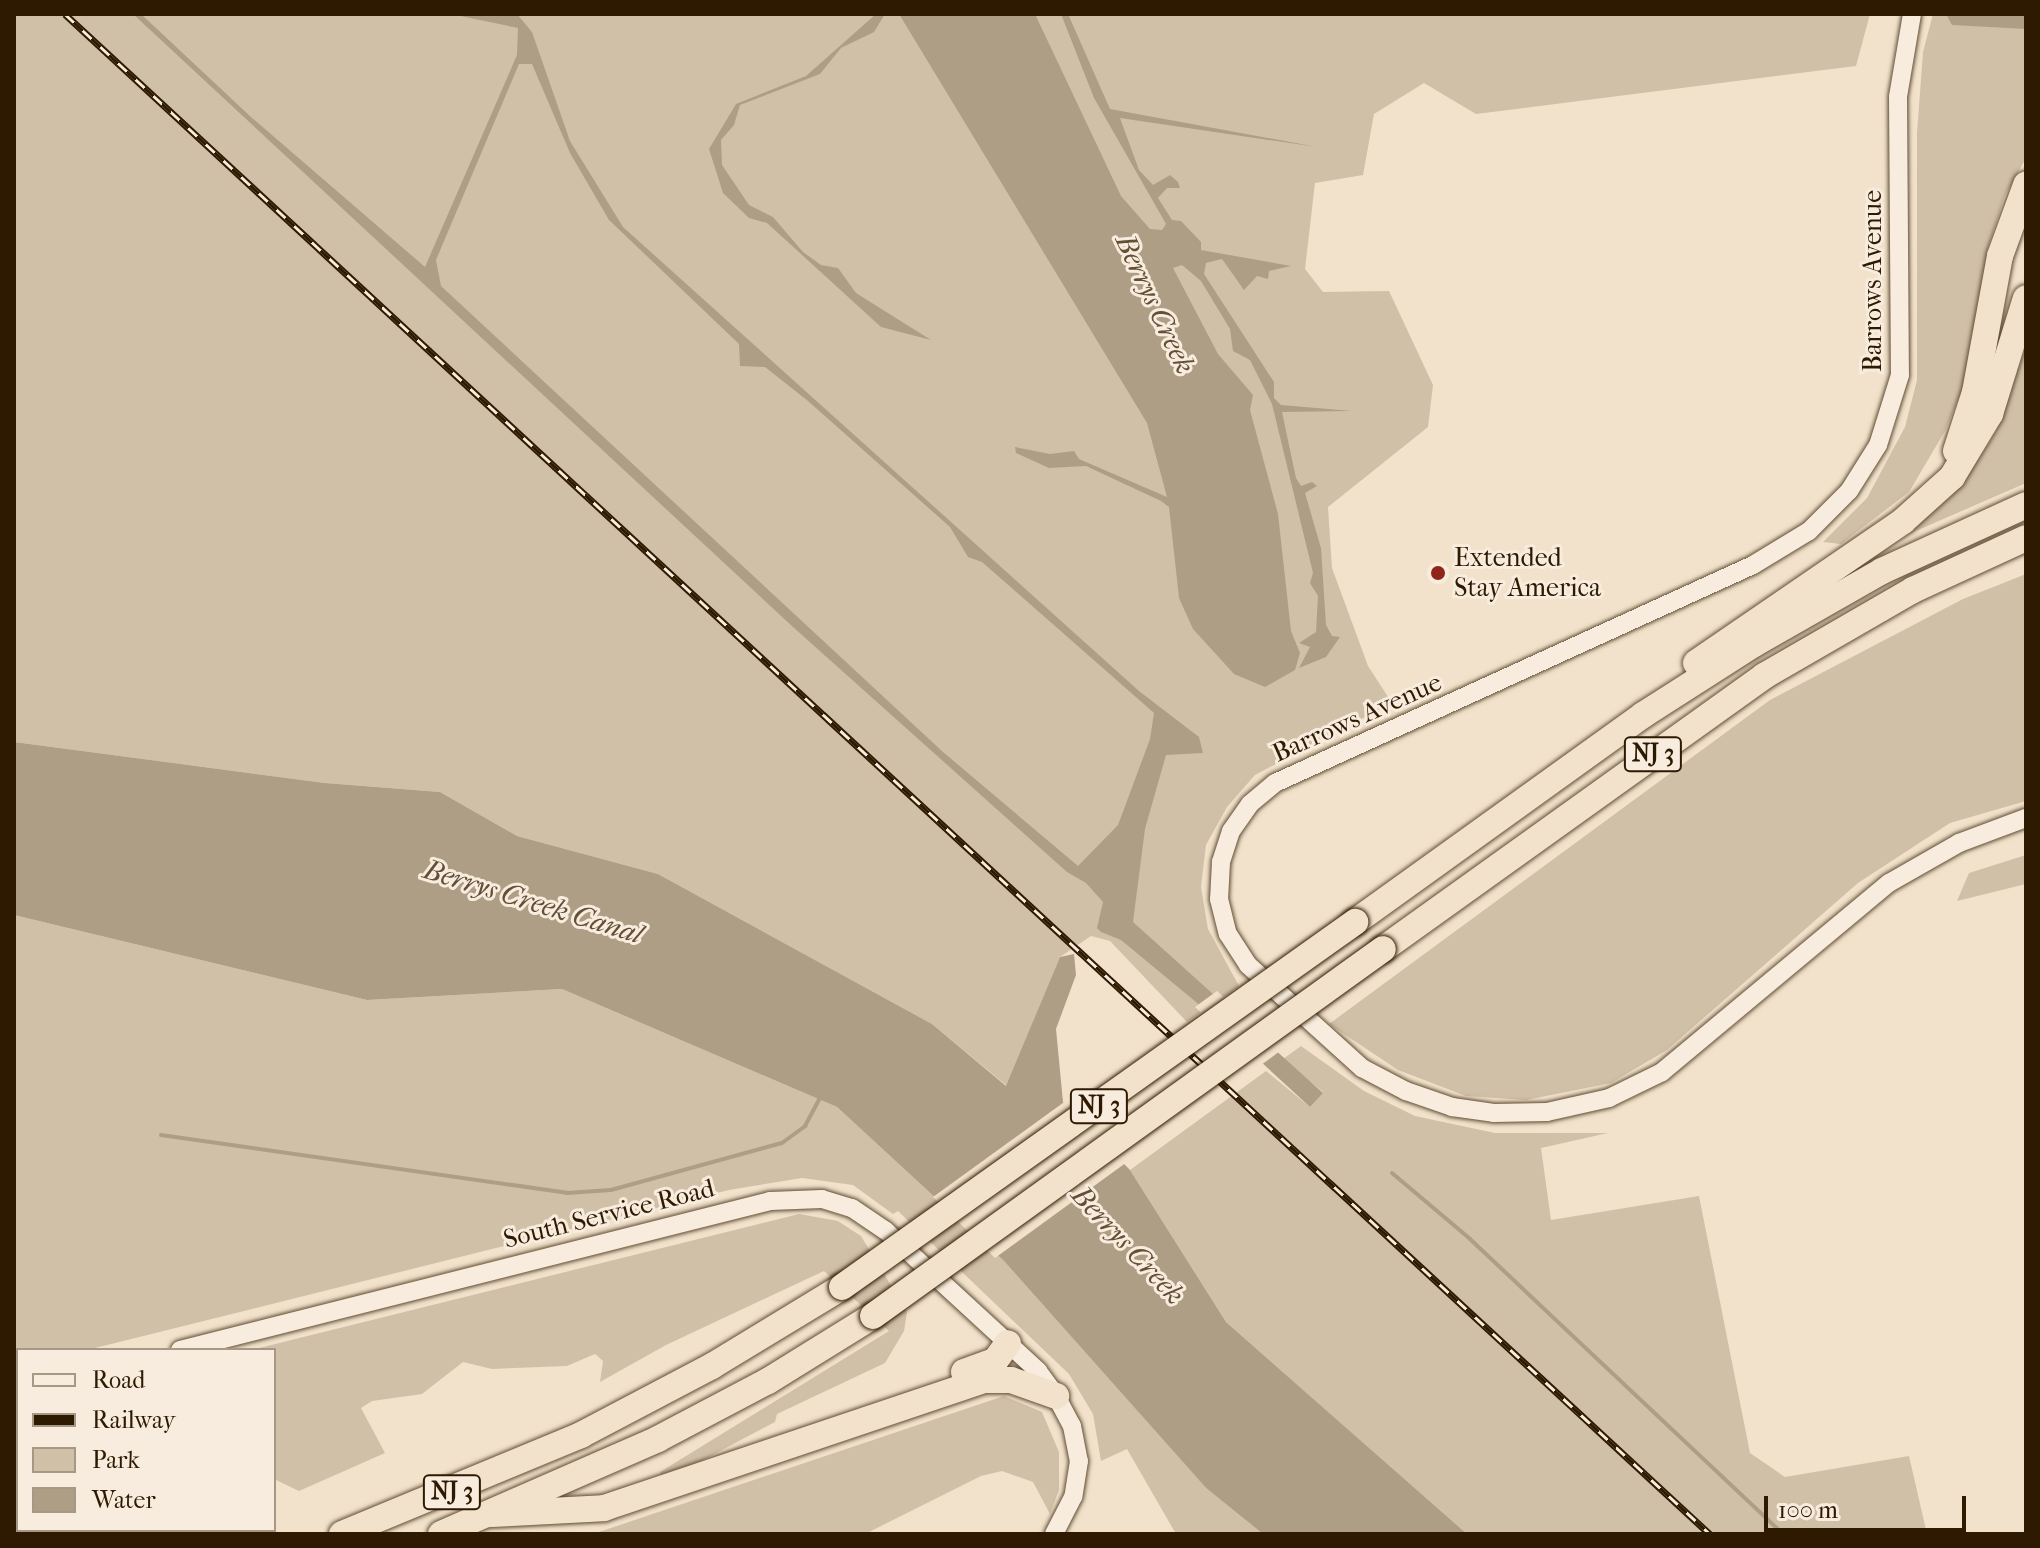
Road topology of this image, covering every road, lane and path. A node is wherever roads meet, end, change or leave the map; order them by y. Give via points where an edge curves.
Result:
1 (1912, 14) edge
2 (2026, 185) edge
3 (2026, 298) edge
4 (2026, 505) edge
5 (1916, 511) junction
6 (2026, 538) edge
7 (2026, 554) edge
8 (1936, 579) junction
9 (1643, 715) junction
10 (2026, 818) edge
11 (1008, 1343) junction
12 (188, 1348) edge
13 (1056, 1396) junction
14 (663, 1489) junction
15 (491, 1514) junction
16 (342, 1534) edge
17 (441, 1534) edge
18 (1054, 1534) edge

1 - 10 street, Barrows Avenue via 1898,97 1900,375 1878,445 1849,491 1809,531 1753,565 1275,783 1250,804 1231,831 1221,862 1219,899 1228,934 1248,965 1362,1068 1452,1107 1547,1112 1609,1098 1662,1072 1889,883 1959,843
2 - 5 highway via 2000,256 1967,422 1946,471
3 - 5 highway via 1980,435 1952,477
4 - 9 highway, NJ 3 via 1839,595
5 - 9 highway via 1701,658
6 - 8 highway, NJ 3
7 - 8 highway
8 - 15 highway, NJ 3, bridge via 1733,697 873,1316 680,1427
9 - 16 highway, NJ 3, bridge via 842,1287 712,1366 581,1435
11 - 12 street, South Service Road via 869,1218 833,1201 792,1197
11 - 13 street, South Service Road
11 - 14 highway via 989,1363 750,1444
13 - 14 highway via 1011,1380 985,1380
13 - 18 street, South Service Road via 1072,1426 1079,1461 1073,1497
14 - 15 highway via 604,1508
15 - 17 highway, NJ 3

